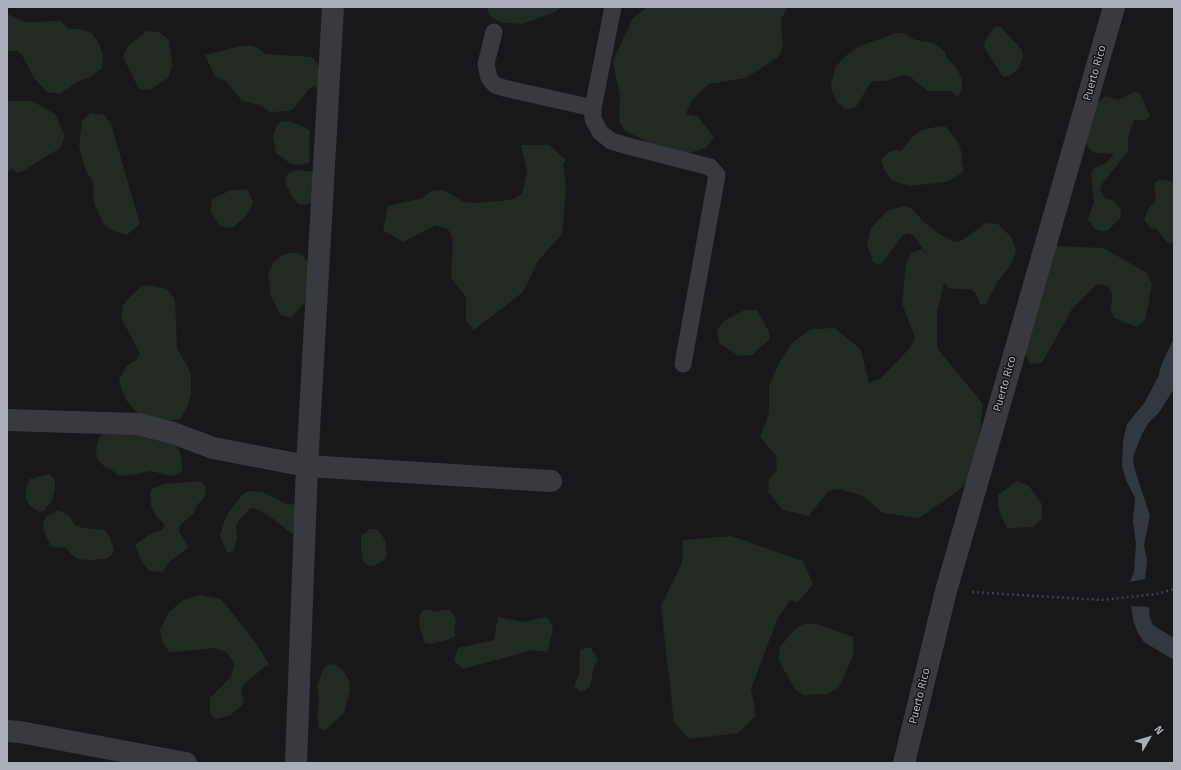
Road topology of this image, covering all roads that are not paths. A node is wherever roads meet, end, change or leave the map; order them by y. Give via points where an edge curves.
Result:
1 (333, 7) edge
2 (613, 7) edge
3 (1114, 7) edge
4 (494, 32) dead end
5 (593, 108) junction
6 (684, 364) dead end
7 (7, 420) edge
8 (307, 466) junction
9 (551, 481) dead end
10 (7, 731) edge
11 (186, 763) edge
12 (296, 763) edge
13 (904, 763) edge

1 - 8 street
2 - 5 lane
3 - 13 street, Puerto Rico via 946,591
4 - 5 lane via 486,64 489,78 495,85
5 - 6 lane via 593,119 600,132 611,141 710,167 717,174
7 - 8 street via 138,424 173,433 213,448
8 - 9 street
8 - 12 street
10 - 11 street

